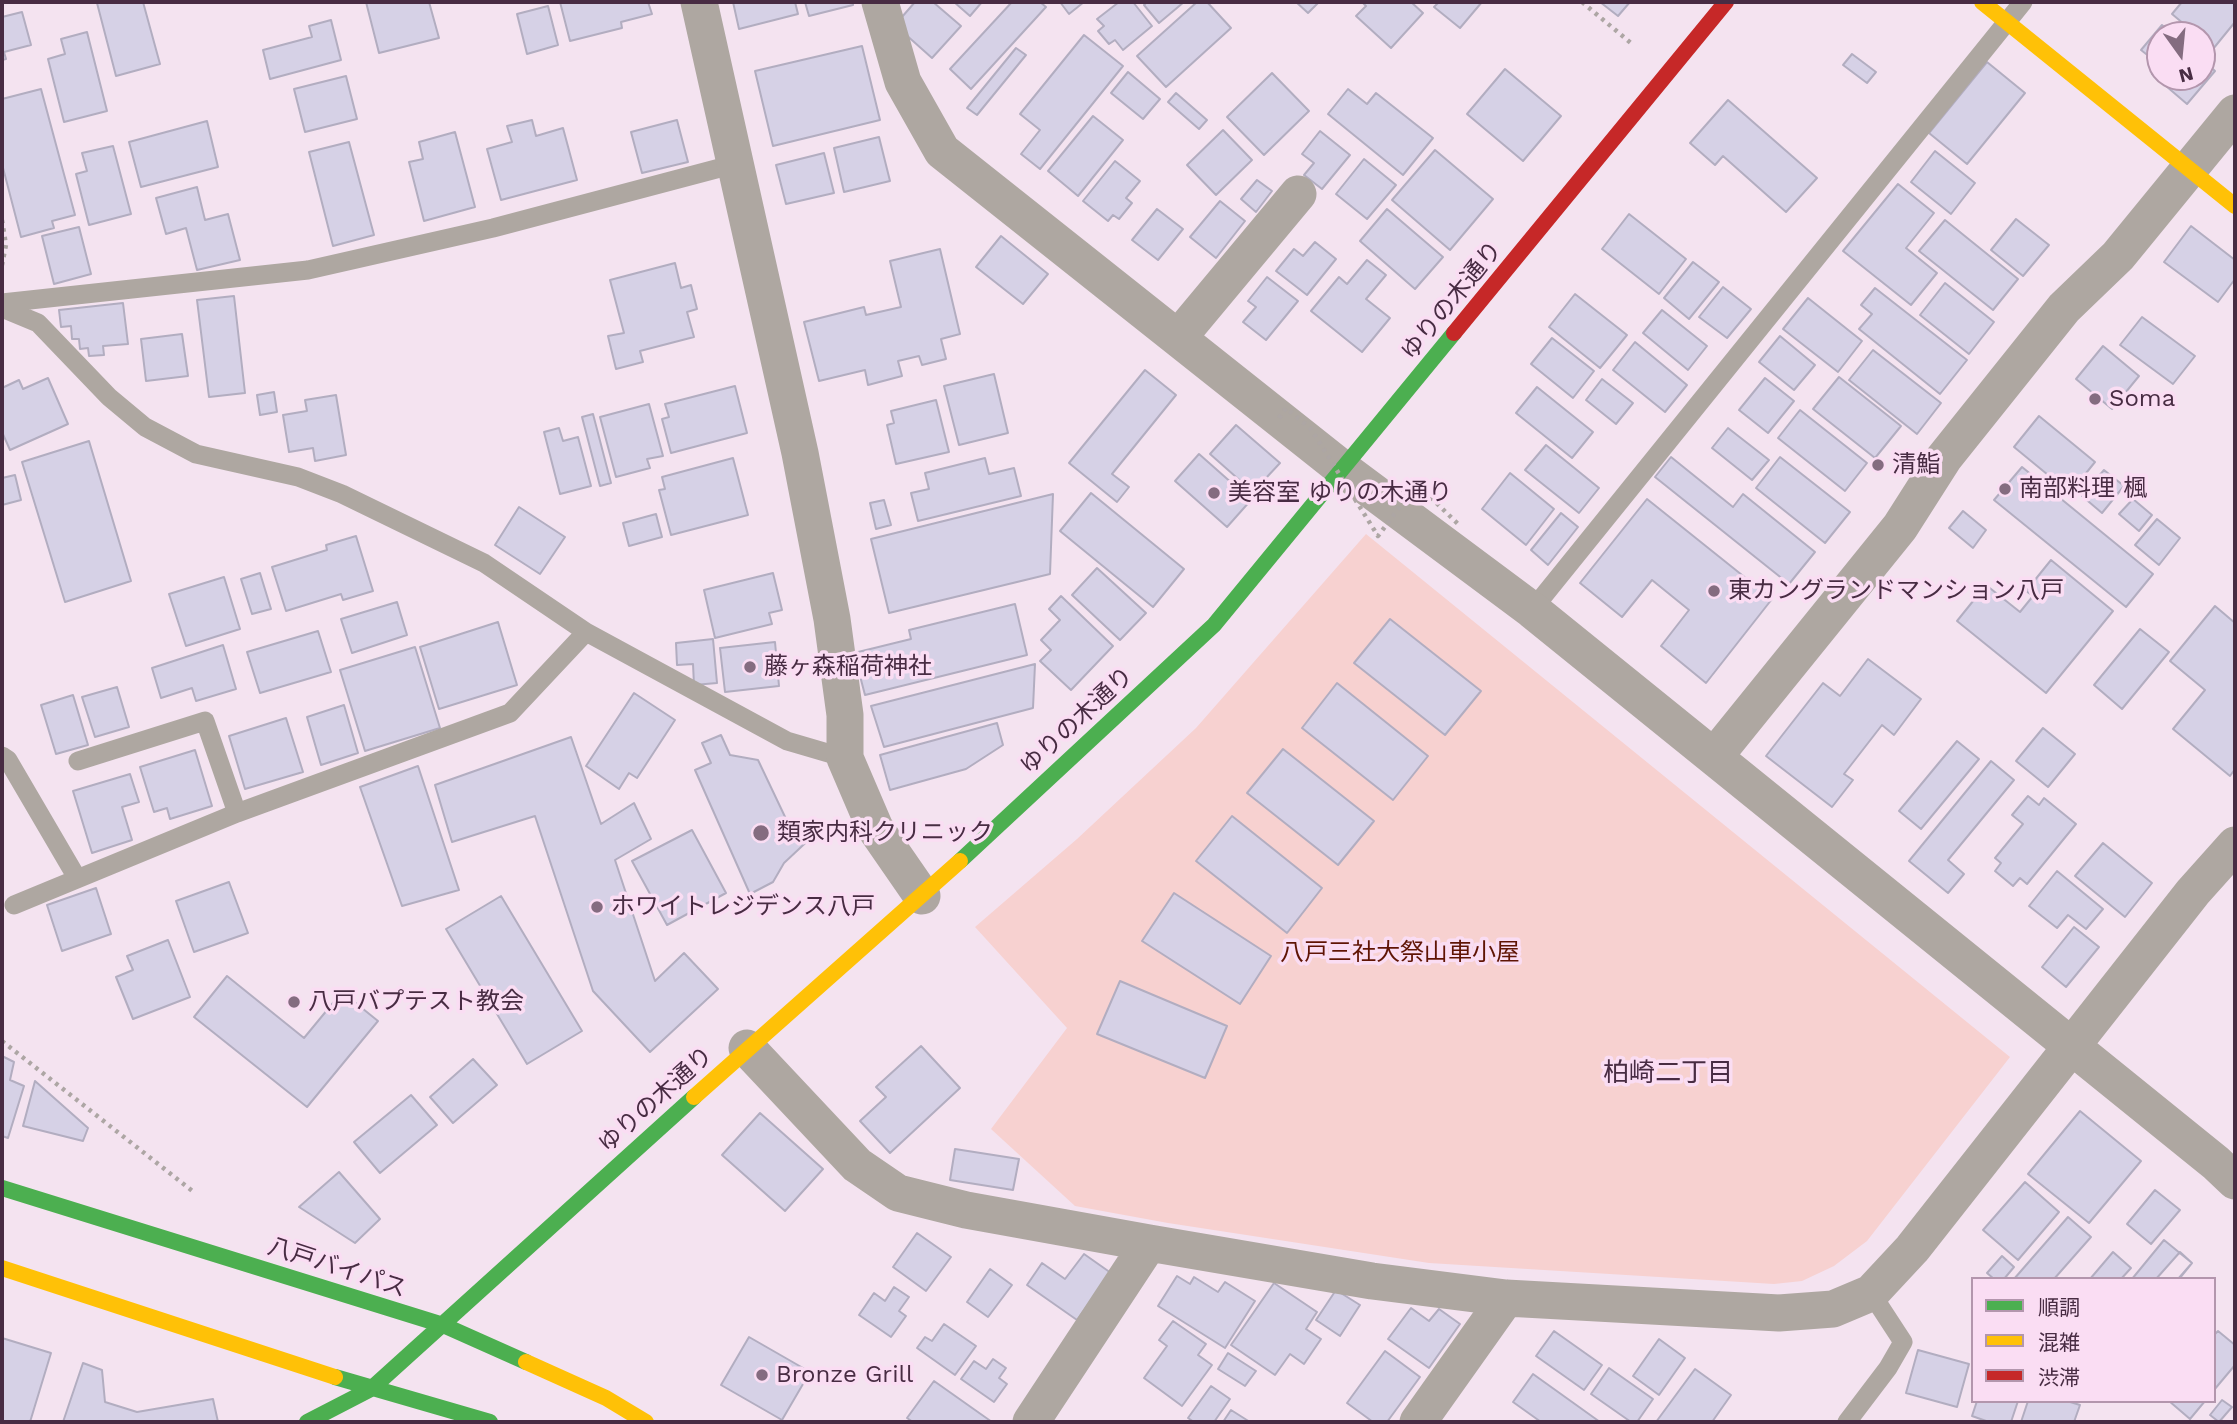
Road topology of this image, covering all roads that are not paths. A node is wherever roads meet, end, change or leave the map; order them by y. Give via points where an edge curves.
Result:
1 (699, 2) edge
2 (880, 2) edge
3 (1726, 2) edge
4 (1982, 2) edge
5 (2024, 2) edge
6 (2007, 22) junction
7 (2235, 113) edge
8 (735, 164) junction
9 (2189, 168) junction
10 (1298, 194) dead end
11 (2235, 206) edge
12 (2, 306) edge
13 (1178, 338) junction
14 (1344, 470) junction
15 (1532, 610) junction
16 (586, 632) junction
17 (2, 756) edge
18 (1714, 757) junction
19 (845, 758) junction
20 (78, 761) dead end
21 (237, 813) junction
22 (2235, 845) edge
23 (77, 878) junction
24 (922, 896) junction
25 (14, 905) dead end
26 (2070, 1046) junction
27 (747, 1048) junction
28 (2235, 1181) edge
29 (2, 1188) edge
30 (1149, 1244) junction
31 (2, 1268) edge
32 (1871, 1293) junction
33 (1506, 1298) junction
34 (443, 1325) junction
35 (371, 1389) junction
36 (606, 1398) junction
37 (307, 1422) edge
38 (348, 1422) edge
39 (436, 1422) edge
40 (490, 1422) edge
41 (646, 1422) edge
42 (657, 1422) edge
43 (1031, 1422) edge
44 (1418, 1422) edge
45 (1847, 1422) edge

1 - 8 street
2 - 13 street via 903,82 942,151
3 - 14 main road, ゆりの木通り
4 - 6 main road
5 - 6 lane
6 - 9 main road
6 - 15 lane
7 - 9 street
8 - 12 lane via 494,228 308,270
8 - 19 street via 832,619 845,715
9 - 11 main road
9 - 18 street via 2118,256 2064,309 1944,458 1900,527
10 - 13 street
12 - 16 lane via 38,323 145,428 196,454 298,477 342,494 484,563
13 - 14 street
14 - 15 street
14 - 24 main road, ゆりの木通り via 1214,625
15 - 18 street
16 - 19 lane via 787,741
16 - 21 lane via 510,713
17 - 23 lane
18 - 26 street
19 - 24 street via 875,828
20 - 21 lane via 205,721
21 - 23 lane
22 - 26 street
23 - 25 lane
24 - 27 main road, ゆりの木通り
26 - 28 street
26 - 32 street via 1912,1250
27 - 30 street via 857,1165 898,1193
27 - 34 main road, ゆりの木通り
29 - 34 main road, 八戸バイパス
30 - 33 street
30 - 43 street
31 - 35 main road
32 - 33 street via 1833,1309 1779,1313
32 - 45 lane via 1903,1342
33 - 44 street
34 - 35 main road, ゆりの木通り
34 - 36 main road, 八戸バイパス
35 - 37 main road
35 - 38 main road
35 - 39 main road
35 - 40 main road
36 - 41 main road, 八戸バイパス
36 - 42 main road

